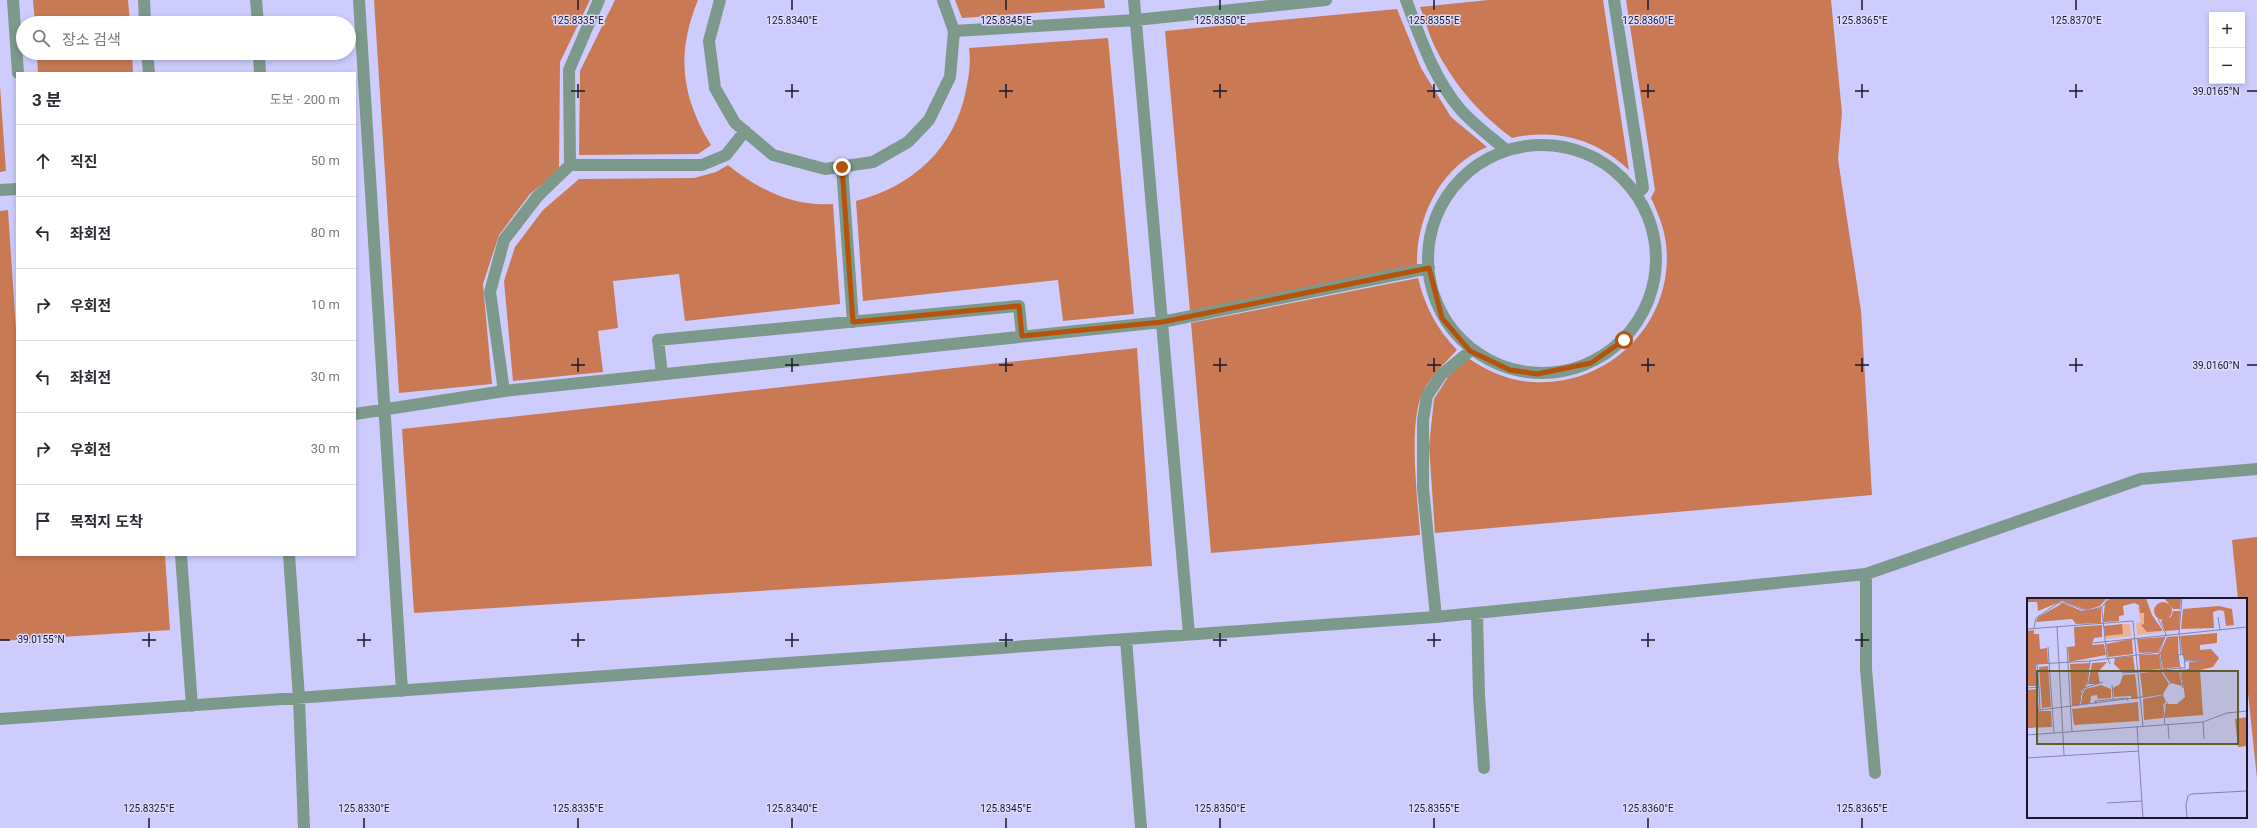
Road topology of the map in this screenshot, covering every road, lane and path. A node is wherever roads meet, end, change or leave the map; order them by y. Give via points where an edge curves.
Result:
1 (14, 0) edge
2 (144, 0) edge
3 (256, 0) edge
4 (359, 0) edge
5 (599, 0) edge
6 (720, 0) edge
7 (943, 0) edge
8 (1134, 0) edge
9 (1326, 0) edge
10 (1406, 0) edge
11 (1614, 0) edge
12 (145, 16) edge
13 (257, 16) edge
14 (1136, 20) junction
15 (954, 31) junction
16 (16, 36) edge
17 (17, 60) edge
18 (147, 60) edge
19 (259, 60) edge
20 (18, 72) edge
21 (148, 72) edge
22 (260, 72) edge
23 (744, 131) junction
24 (1506, 150) junction
25 (570, 165) junction
26 (842, 167) junction
27 (16, 189) edge
28 (0, 190) edge
29 (1638, 194) junction
30 (1429, 268) junction
31 (853, 322) junction
32 (1162, 322) junction
33 (1022, 336) junction
34 (1470, 351) junction
35 (662, 374) junction
36 (504, 391) junction
37 (384, 410) junction
38 (356, 414) edge
39 (2257, 469) edge
40 (181, 556) edge
41 (289, 556) edge
42 (1866, 574) junction
43 (1476, 614) junction
44 (1436, 617) junction
45 (1189, 634) junction
46 (1126, 639) junction
47 (402, 691) junction
48 (299, 698) junction
49 (192, 706) junction
50 (0, 719) edge
51 (1484, 768) dead end
52 (1876, 773) dead end
53 (304, 828) edge
54 (1141, 828) edge

1 - 16 street
2 - 12 street
3 - 13 street
4 - 37 street
5 - 25 street via 569,70
6 - 23 street via 709,41 715,88 735,124
7 - 15 street
8 - 14 street
9 - 14 street
10 - 24 street via 1427,55 1441,82 1461,110
11 - 29 street via 1644,188
14 - 15 street
14 - 32 street
15 - 26 street via 950,77 929,120 908,142 872,162
17 - 20 street
18 - 21 street
19 - 22 street
23 - 25 street via 726,155 702,165
23 - 26 street via 773,155 825,169
24 - 29 street via 1546,144 1573,148 1609,166
24 - 30 street via 1470,168 1441,202 1428,240
25 - 36 street via 537,197 504,240 490,292
26 - 31 street
27 - 28 street
29 - 34 street via 1656,242 1655,280 1641,318 1624,340 1591,363 1537,374 1510,370
30 - 32 street
30 - 34 street via 1442,318
31 - 33 street via 1019,306
31 - 35 street via 658,340
32 - 33 street
32 - 45 street
33 - 35 street
34 - 44 street via 1441,375 1427,396 1423,420 1423,488
35 - 36 street
36 - 37 street
37 - 38 street
37 - 47 street
39 - 42 street via 2141,479
40 - 49 street
41 - 48 street
42 - 43 street
42 - 52 street via 1866,670
43 - 44 street
43 - 51 street
44 - 45 street
45 - 46 street
46 - 47 street
46 - 54 street
47 - 48 street
48 - 49 street
48 - 53 street
49 - 50 street

